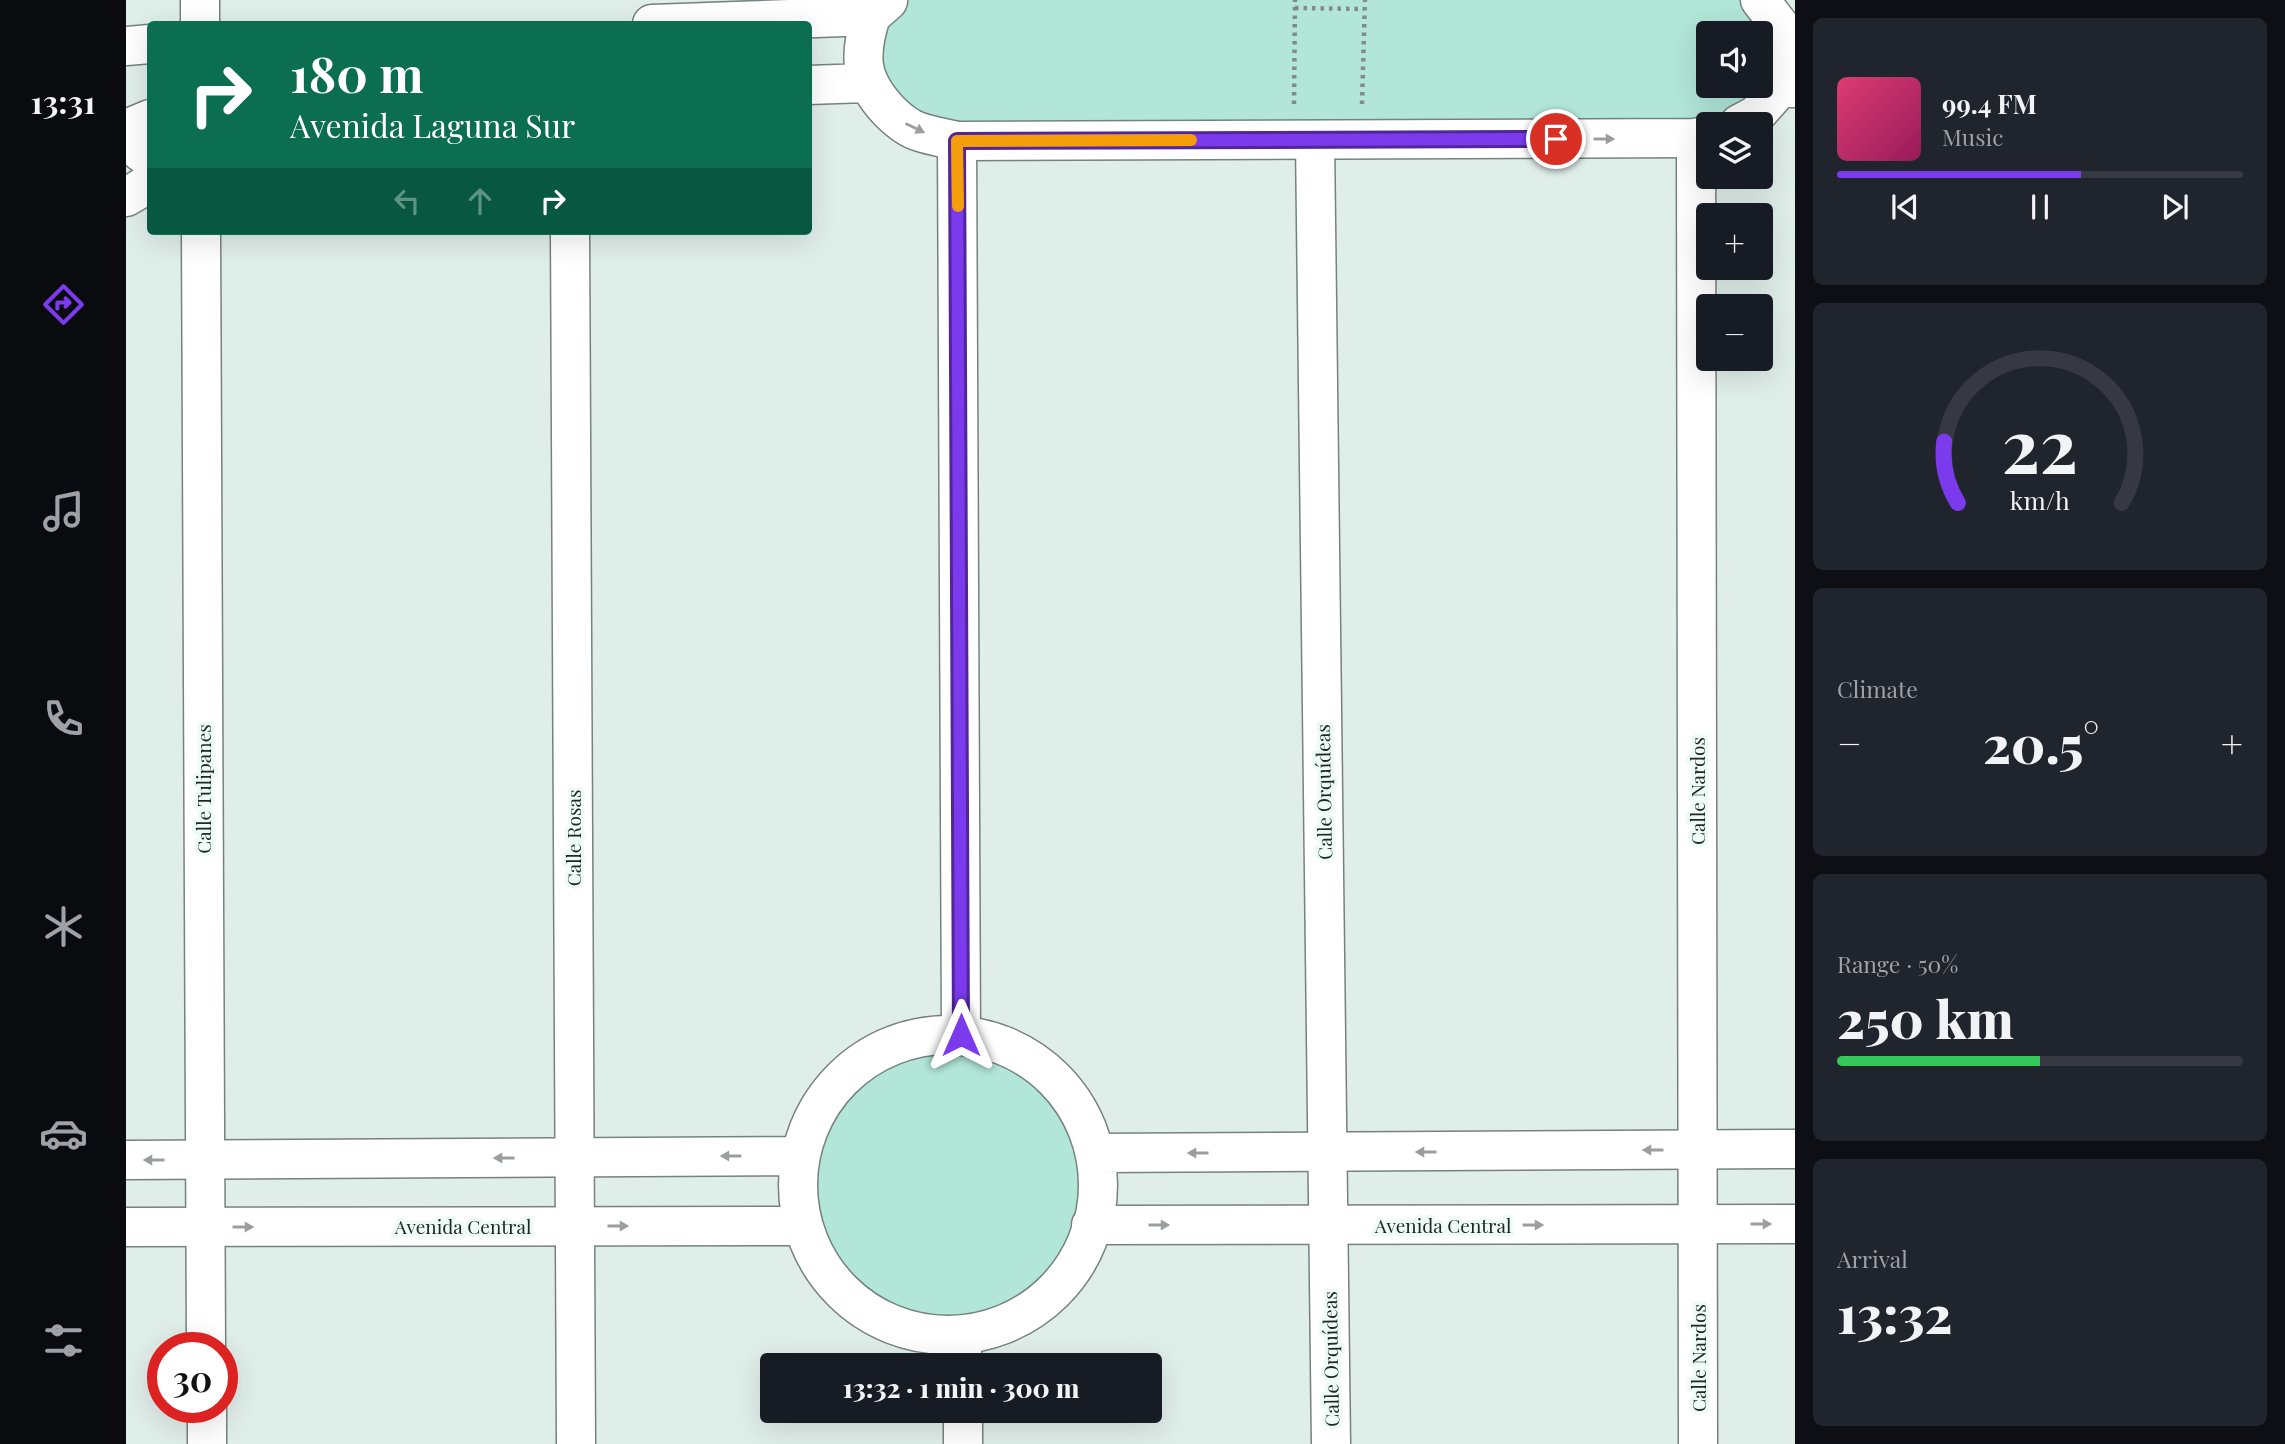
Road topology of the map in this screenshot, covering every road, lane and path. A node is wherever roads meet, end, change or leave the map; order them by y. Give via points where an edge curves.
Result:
1 (200, 0) edge
2 (1296, 0) edge
3 (1365, 0) edge
4 (880, 8) edge
5 (1295, 8) junction
6 (1364, 9) junction
7 (1778, 17) edge
8 (200, 21) edge
9 (695, 21) edge
10 (147, 44) edge
11 (126, 46) edge
12 (866, 83) junction
13 (812, 85) edge
14 (1787, 88) edge
15 (1759, 112) edge
16 (147, 120) edge
17 (126, 129) edge
18 (1696, 137) edge
19 (1304, 140) junction
20 (1360, 140) junction
21 (126, 141) edge
22 (957, 141) junction
23 (147, 157) edge
24 (147, 185) edge
25 (1702, 189) edge
26 (126, 197) edge
27 (201, 235) edge
28 (570, 235) edge
29 (961, 1035) junction
30 (1795, 1149) edge
31 (1697, 1150) junction
32 (1327, 1152) junction
33 (1098, 1153) junction
34 (799, 1156) junction
35 (574, 1157) junction
36 (126, 1160) edge
37 (204, 1160) junction
38 (1698, 1224) junction
39 (1795, 1224) edge
40 (1091, 1225) junction
41 (1328, 1225) junction
42 (575, 1226) junction
43 (801, 1226) junction
44 (126, 1227) edge
45 (205, 1227) junction
46 (206, 1332) edge
47 (962, 1351) edge
48 (207, 1423) edge
49 (963, 1423) edge
50 (207, 1444) edge
51 (576, 1444) edge
52 (963, 1444) edge
53 (1331, 1444) edge
54 (1698, 1444) edge

1 - 8 street
2 - 5 path
3 - 6 path
4 - 9 street
4 - 12 street via 865,35
5 - 6 path
5 - 19 path
6 - 20 path
7 - 14 street
10 - 11 street
12 - 13 street
12 -> 22 street via 895,117 918,132
14 - 15 street
16 - 17 street
20 -> 18 street
19 - 20 street
19 - 22 street
19 - 32 street, Calle Orquídeas
21 - 23 street
22 - 29 street
24 - 26 street
25 - 31 street, Calle Nardos
27 - 37 street, Calle Tulipanes
28 - 35 street, Calle Rosas
29 - 33 street via 1005,1045 1039,1064 1067,1091
29 - 34 street via 923,1037 880,1051 843,1077 815,1113
30 - 31 street
31 -> 32 street
31 - 38 street, Calle Nardos
32 -> 33 street
32 - 41 street, Calle Orquídeas
33 - 40 street via 1099,1200
34 -> 35 street
34 - 43 street via 796,1188
35 -> 37 street
35 - 42 street, Calle Rosas
37 -> 36 street
37 - 45 street, Calle Tulipanes
38 -> 39 street, Avenida Central
41 -> 38 street, Avenida Central
38 - 54 street, Calle Nardos
40 -> 41 street, Avenida Central
40 - 47 street via 1068,1278 1034,1310
41 - 53 street, Calle Orquídeas
42 -> 43 street, Avenida Central
45 -> 42 street, Avenida Central
42 - 51 street, Calle Rosas
43 - 47 street via 819,1266 852,1304 896,1328
44 - 45 street, Avenida Central
45 - 46 street, Calle Tulipanes
48 - 50 street
49 - 52 street

